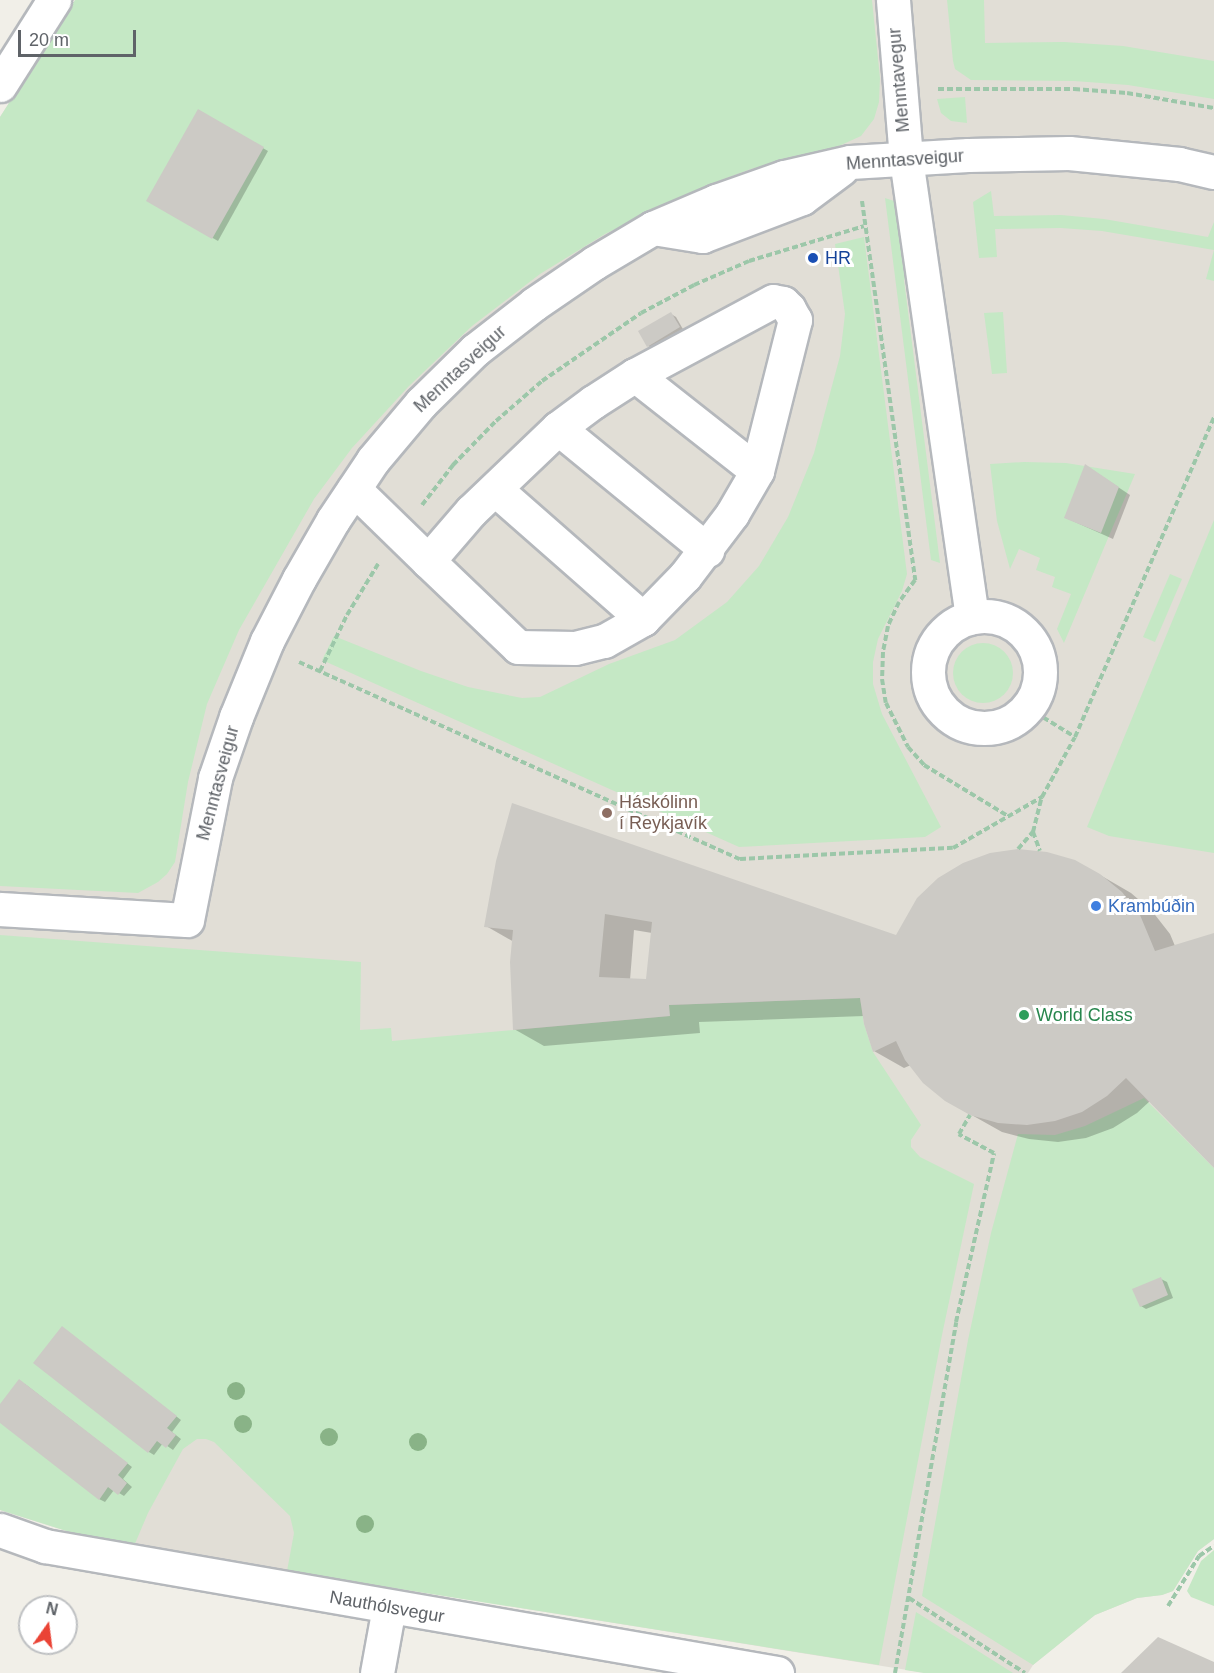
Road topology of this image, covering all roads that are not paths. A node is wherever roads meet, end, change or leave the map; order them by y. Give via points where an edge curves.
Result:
1 (54, 0) edge
2 (892, 0) edge
3 (0, 85) edge
4 (906, 159) junction
5 (1214, 172) edge
6 (636, 375) junction
7 (558, 428) junction
8 (757, 471) junction
9 (354, 489) junction
10 (495, 489) junction
11 (707, 550) junction
12 (428, 561) junction
13 (972, 617) junction
14 (643, 619) junction
15 (0, 909) edge
16 (0, 1530) edge
17 (389, 1607) junction
18 (377, 1673) edge
19 (777, 1673) edge

1 - 3 street
2 - 4 street, Menntavegur
4 - 5 street, Menntasveigur via 1069,153 1179,164
4 - 9 street, Menntasveigur via 854,162 802,198 702,236 653,228 560,286 475,350 421,403
4 - 13 street, Menntavegur
6 - 7 street
6 - 8 street
6 - 8 street via 773,302 783,303 795,320
7 - 10 street
7 - 11 street
8 - 11 street
9 - 12 street
9 - 15 street, Menntasveigur via 299,579 265,646 236,717 215,778 187,920
10 - 12 street
10 - 14 street
11 - 14 street
12 - 14 street via 518,647 585,646 604,641
13 - 13 street via 954,624 939,637 930,655 927,674 931,693 941,710 975,729 995,728 1014,721 1028,708 1038,690 1041,671 1037,651 1011,622 992,616
16 - 17 street, Nauthólsvegur via 45,1546
17 - 18 street
17 - 19 street, Nauthólsvegur

